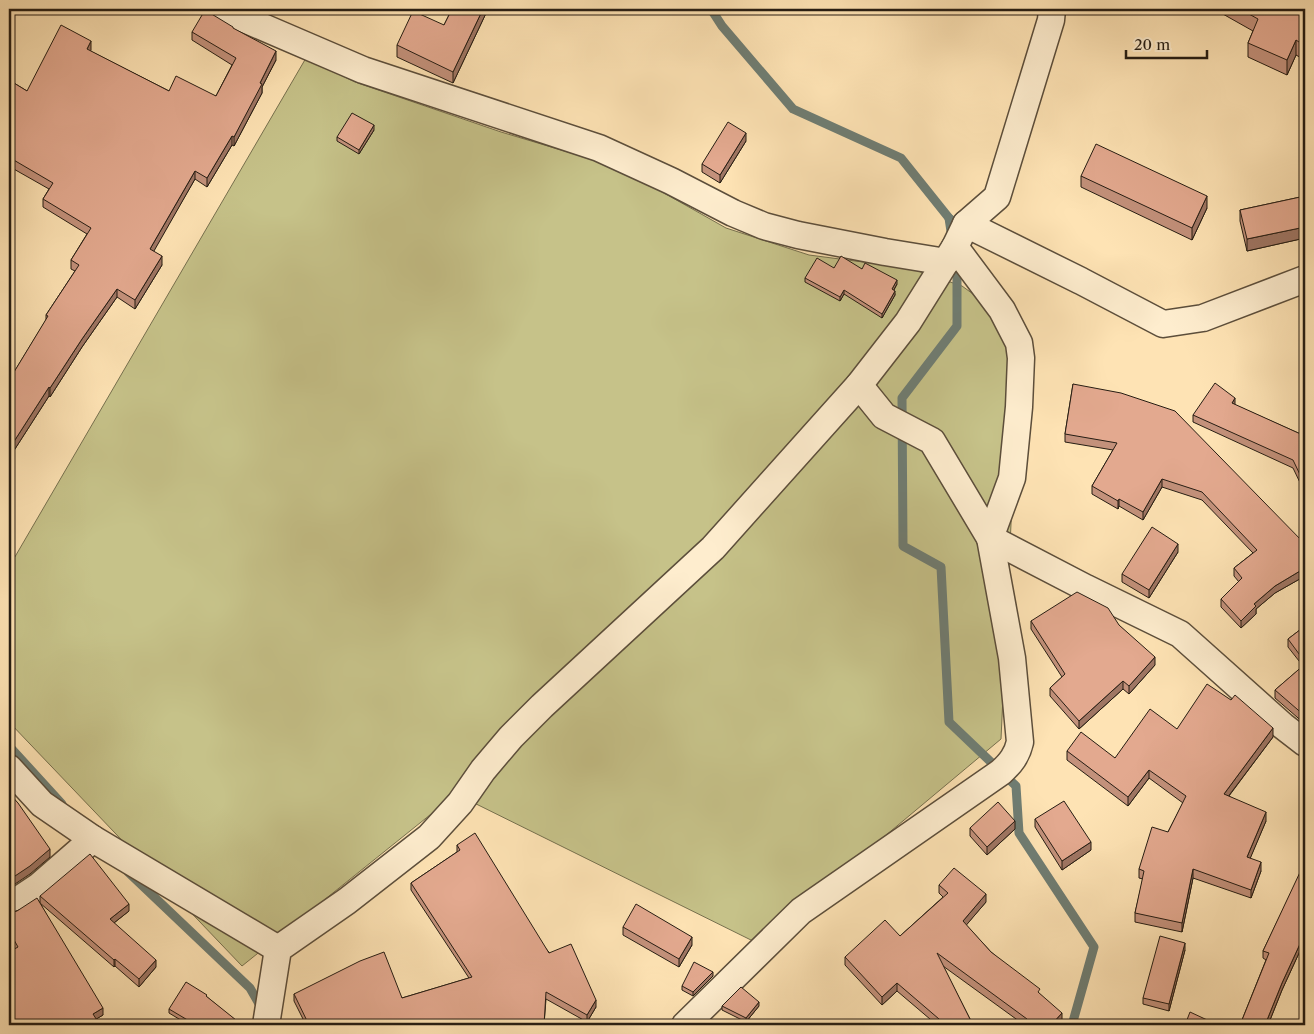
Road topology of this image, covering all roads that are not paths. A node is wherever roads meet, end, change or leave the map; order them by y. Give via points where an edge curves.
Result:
1 (221, 9) edge
2 (1052, 9) edge
3 (956, 244) junction
4 (1305, 279) edge
5 (860, 385) junction
6 (990, 538) junction
7 (1305, 743) edge
8 (9, 768) edge
9 (94, 839) junction
10 (9, 906) edge
11 (278, 949) junction
12 (266, 1025) edge
13 (685, 1025) edge

1 - 3 street via 362,70 599,148 764,226 885,252
2 - 3 street via 997,197
3 - 4 street via 1081,281 1163,324 1203,318
3 - 5 street via 908,322
3 - 6 street via 1002,310 1019,343 1021,358 1020,407 1012,478
5 - 6 street via 884,416 932,441
5 - 11 street via 713,548 511,737 429,837
6 - 7 street via 1180,634
6 - 13 street via 1018,708 1020,742 1012,762 801,911
8 - 9 street via 42,804
9 - 10 street via 39,886
9 - 11 street
11 - 12 street

